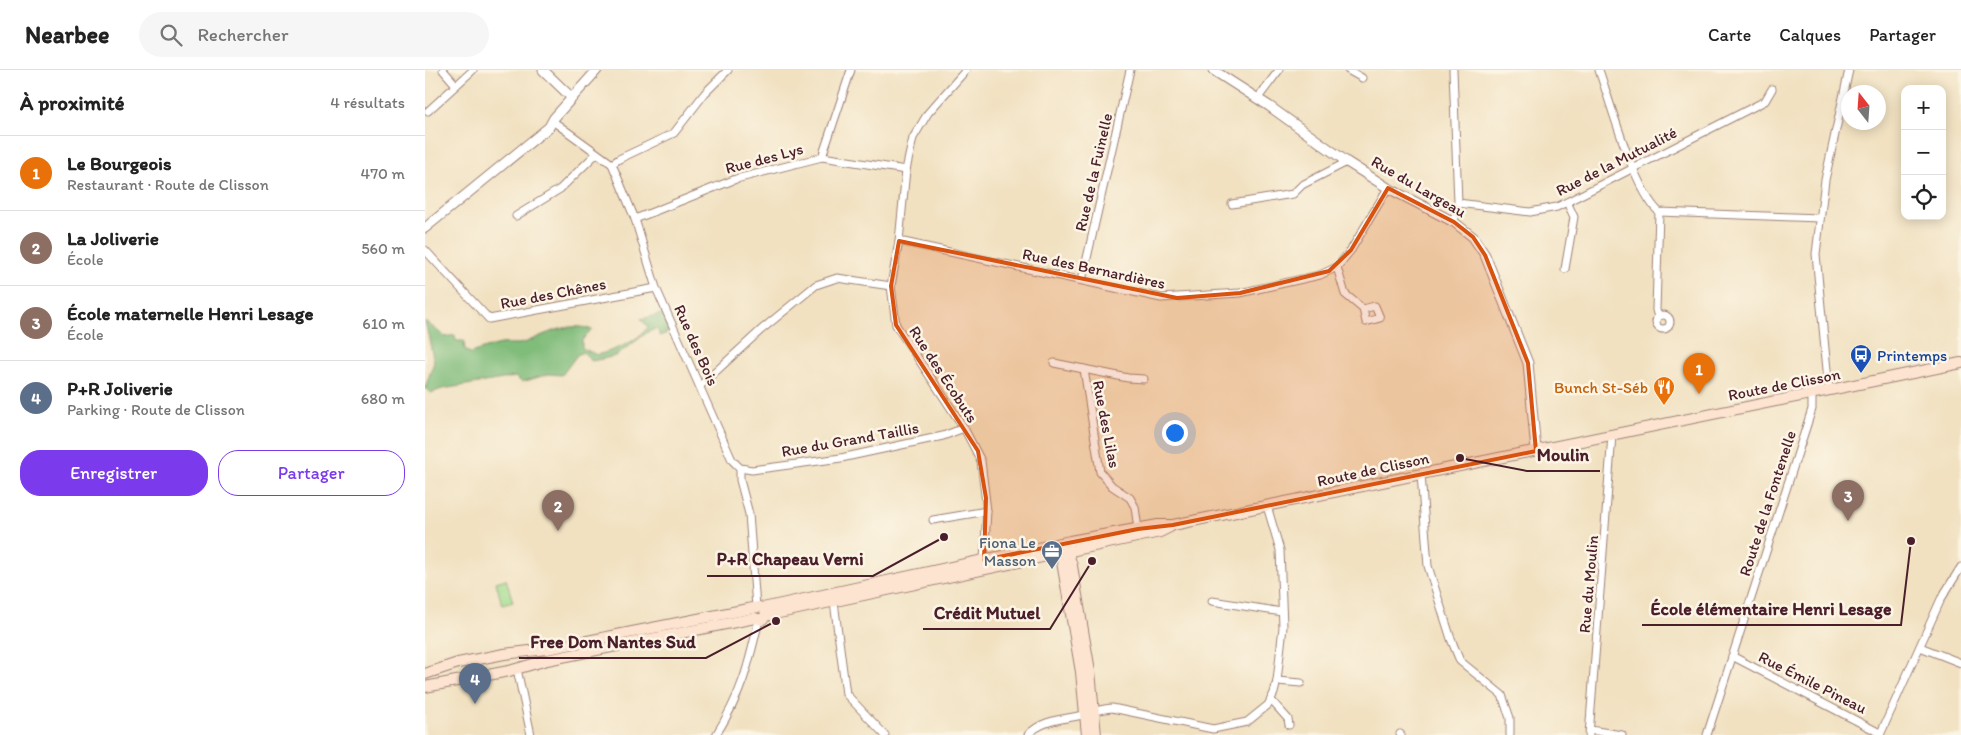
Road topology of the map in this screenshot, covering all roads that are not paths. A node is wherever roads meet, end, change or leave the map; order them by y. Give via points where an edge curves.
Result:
1 (443, 70) edge
2 (473, 70) edge
3 (543, 70) edge
4 (597, 70) edge
5 (728, 70) edge
6 (851, 70) edge
7 (966, 70) edge
8 (1130, 70) edge
9 (1213, 70) edge
10 (1279, 70) edge
11 (1348, 70) edge
12 (1453, 70) edge
13 (1599, 70) edge
14 (1849, 70) edge
15 (1362, 78) dead end
16 (457, 85) junction
17 (1772, 89) dead end
18 (571, 98) junction
19 (1258, 98) junction
20 (428, 111) dead end
21 (554, 122) junction
22 (596, 154) junction
23 (822, 157) junction
24 (1347, 162) junction
25 (612, 164) junction
26 (1634, 169) junction
27 (906, 170) junction
28 (1389, 188) junction
29 (1567, 202) junction
30 (1458, 203) junction
31 (1232, 204) dead end
32 (1659, 212) junction
33 (516, 216) dead end
34 (1820, 218) junction
35 (635, 219) junction
36 (1454, 222) junction
37 (425, 228) edge
38 (899, 240) junction
39 (425, 250) edge
40 (1337, 267) junction
41 (1565, 269) dead end
42 (1082, 280) junction
43 (891, 286) junction
44 (656, 288) junction
45 (1363, 309) dead end
46 (1658, 317) dead end
47 (1054, 362) dead end
48 (1961, 363) edge
49 (1084, 369) junction
50 (1144, 378) dead end
51 (700, 386) junction
52 (1829, 391) junction
53 (1812, 394) junction
54 (964, 428) junction
55 (1612, 435) junction
56 (1537, 451) junction
57 (740, 468) junction
58 (1421, 474) junction
59 (1267, 506) junction
60 (987, 511) junction
61 (933, 520) dead end
62 (1173, 526) junction
63 (1139, 528) junction
64 (1055, 545) junction
65 (1077, 546) junction
66 (1065, 556) junction
67 (985, 565) junction
68 (1961, 567) edge
69 (1212, 601) dead end
70 (834, 602) junction
71 (1282, 612) junction
72 (759, 613) junction
73 (1919, 647) junction
74 (1732, 656) junction
75 (1961, 663) edge
76 (517, 669) junction
77 (425, 674) edge
78 (425, 679) edge
79 (1277, 680) junction
80 (1301, 683) dead end
81 (425, 686) edge
82 (1271, 700) junction
83 (1090, 712) junction
84 (1289, 725) dead end
85 (1589, 732) edge
86 (1880, 734) edge
87 (531, 735) edge
88 (716, 735) edge
89 (885, 735) edge
90 (1028, 735) edge
91 (1087, 735) edge
92 (1096, 735) edge
93 (1510, 735) edge
94 (1622, 735) edge
95 (1707, 735) edge

1 - 16 street
2 - 16 street
3 - 18 street
4 - 18 street
5 - 25 street via 674,133
6 - 23 street
7 - 27 street, Rue des Écobuts via 928,113 913,138
8 - 42 street, Rue de la Fuinelle
9 - 19 street, Rue du Largeau
10 - 19 street
11 - 15 street
12 - 30 street
13 - 26 street
14 - 34 street
16 - 20 street
17 - 26 street, Rue de la Mutualité via 1765,101
18 - 21 street
19 - 24 street, Rue du Largeau
21 - 22 street
21 - 37 street
22 - 25 street
22 - 33 street via 560,189
23 - 27 street, Rue des Lys
23 - 35 street, Rue des Lys via 736,179
24 - 28 street, Rue du Largeau
24 - 31 street via 1293,194
25 - 35 street, Rue des Bois
26 - 29 street, Rue de la Mutualité
26 - 32 street
27 - 38 street, Rue des Écobuts
28 - 36 street, Rue du Largeau
28 - 40 street, Rue des Bernardières
29 - 30 street, Rue de la Mutualité via 1529,212
29 - 41 street via 1574,217
30 - 36 street
32 - 34 street
32 - 46 street via 1655,310
34 - 52 street via 1816,254
35 - 44 street, Rue des Bois
36 - 56 street, Rue du Largeau via 1473,237 1485,255 1525,357 1530,372
38 - 42 street, Rue des Bernardières
38 - 43 street, Rue des Écobuts
39 - 44 street, Rue des Chênes via 489,319
40 - 42 street, Rue des Bernardières via 1321,275 1240,293 1177,298 1161,298
40 - 45 street via 1345,294
43 - 51 street via 837,278 815,285
43 - 54 street, Rue des Écobuts via 896,326
44 - 51 street, Rue des Bois
47 - 49 street, Rue des Lilas
48 - 52 main road, Route de Clisson
49 - 50 street, Rue des Lilas
49 - 63 street, Rue des Lilas via 1100,472 1112,486 1130,498
51 - 57 street, Rue des Bois via 732,460
52 - 53 main road, Route de Clisson
53 - 55 main road, Route de Clisson
53 - 74 street, Route de la Fontenelle via 1812,409
54 - 57 street, Rue du Grand Taillis via 943,436 841,458 752,470
54 - 60 street, Rue des Écobuts via 981,461
55 - 56 main road, Route de Clisson
55 - 85 street, Rue du Moulin
56 - 58 main road, Route de Clisson
57 - 72 street, Rue des Bois via 749,514
58 - 59 main road, Route de Clisson
58 - 93 street via 1428,566 1451,639 1460,661 1502,696 1510,718
59 - 62 main road, Route de Clisson
59 - 71 street via 1280,550
60 - 61 street
60 - 67 street, Rue des Écobuts
62 - 63 main road, Route de Clisson
62 - 65 main road, Route de Clisson via 1160,532
63 - 65 main road, Route de Clisson
64 - 65 main road, Route de Clisson
64 - 66 main road
64 - 67 main road, Route de Clisson
65 - 66 main road, Route de Clisson
66 - 67 main road, Route de Clisson
66 - 83 main road via 1078,654
67 - 70 main road, Route de Clisson
67 - 72 main road, Route de Clisson
68 - 73 street via 1941,599
69 - 71 street
70 - 72 main road, Route de Clisson
70 - 89 street via 846,694
71 - 79 street
72 - 76 main road, Route de Clisson
72 - 77 main road, Route de Clisson via 504,654 457,663
72 - 88 street, Rue des Bois via 745,679
73 - 75 street
73 - 86 street
74 - 86 street, Rue Émile Pineau
74 - 95 street, Route de la Fontenelle
76 - 81 main road, Route de Clisson
76 - 87 street
78 - 81 main road
79 - 80 street
79 - 82 street
82 - 83 street via 1247,722 1213,729 1112,708
82 - 84 street via 1288,719
83 - 90 street via 1038,726
83 - 91 main road
83 - 92 main road
85 - 94 street

